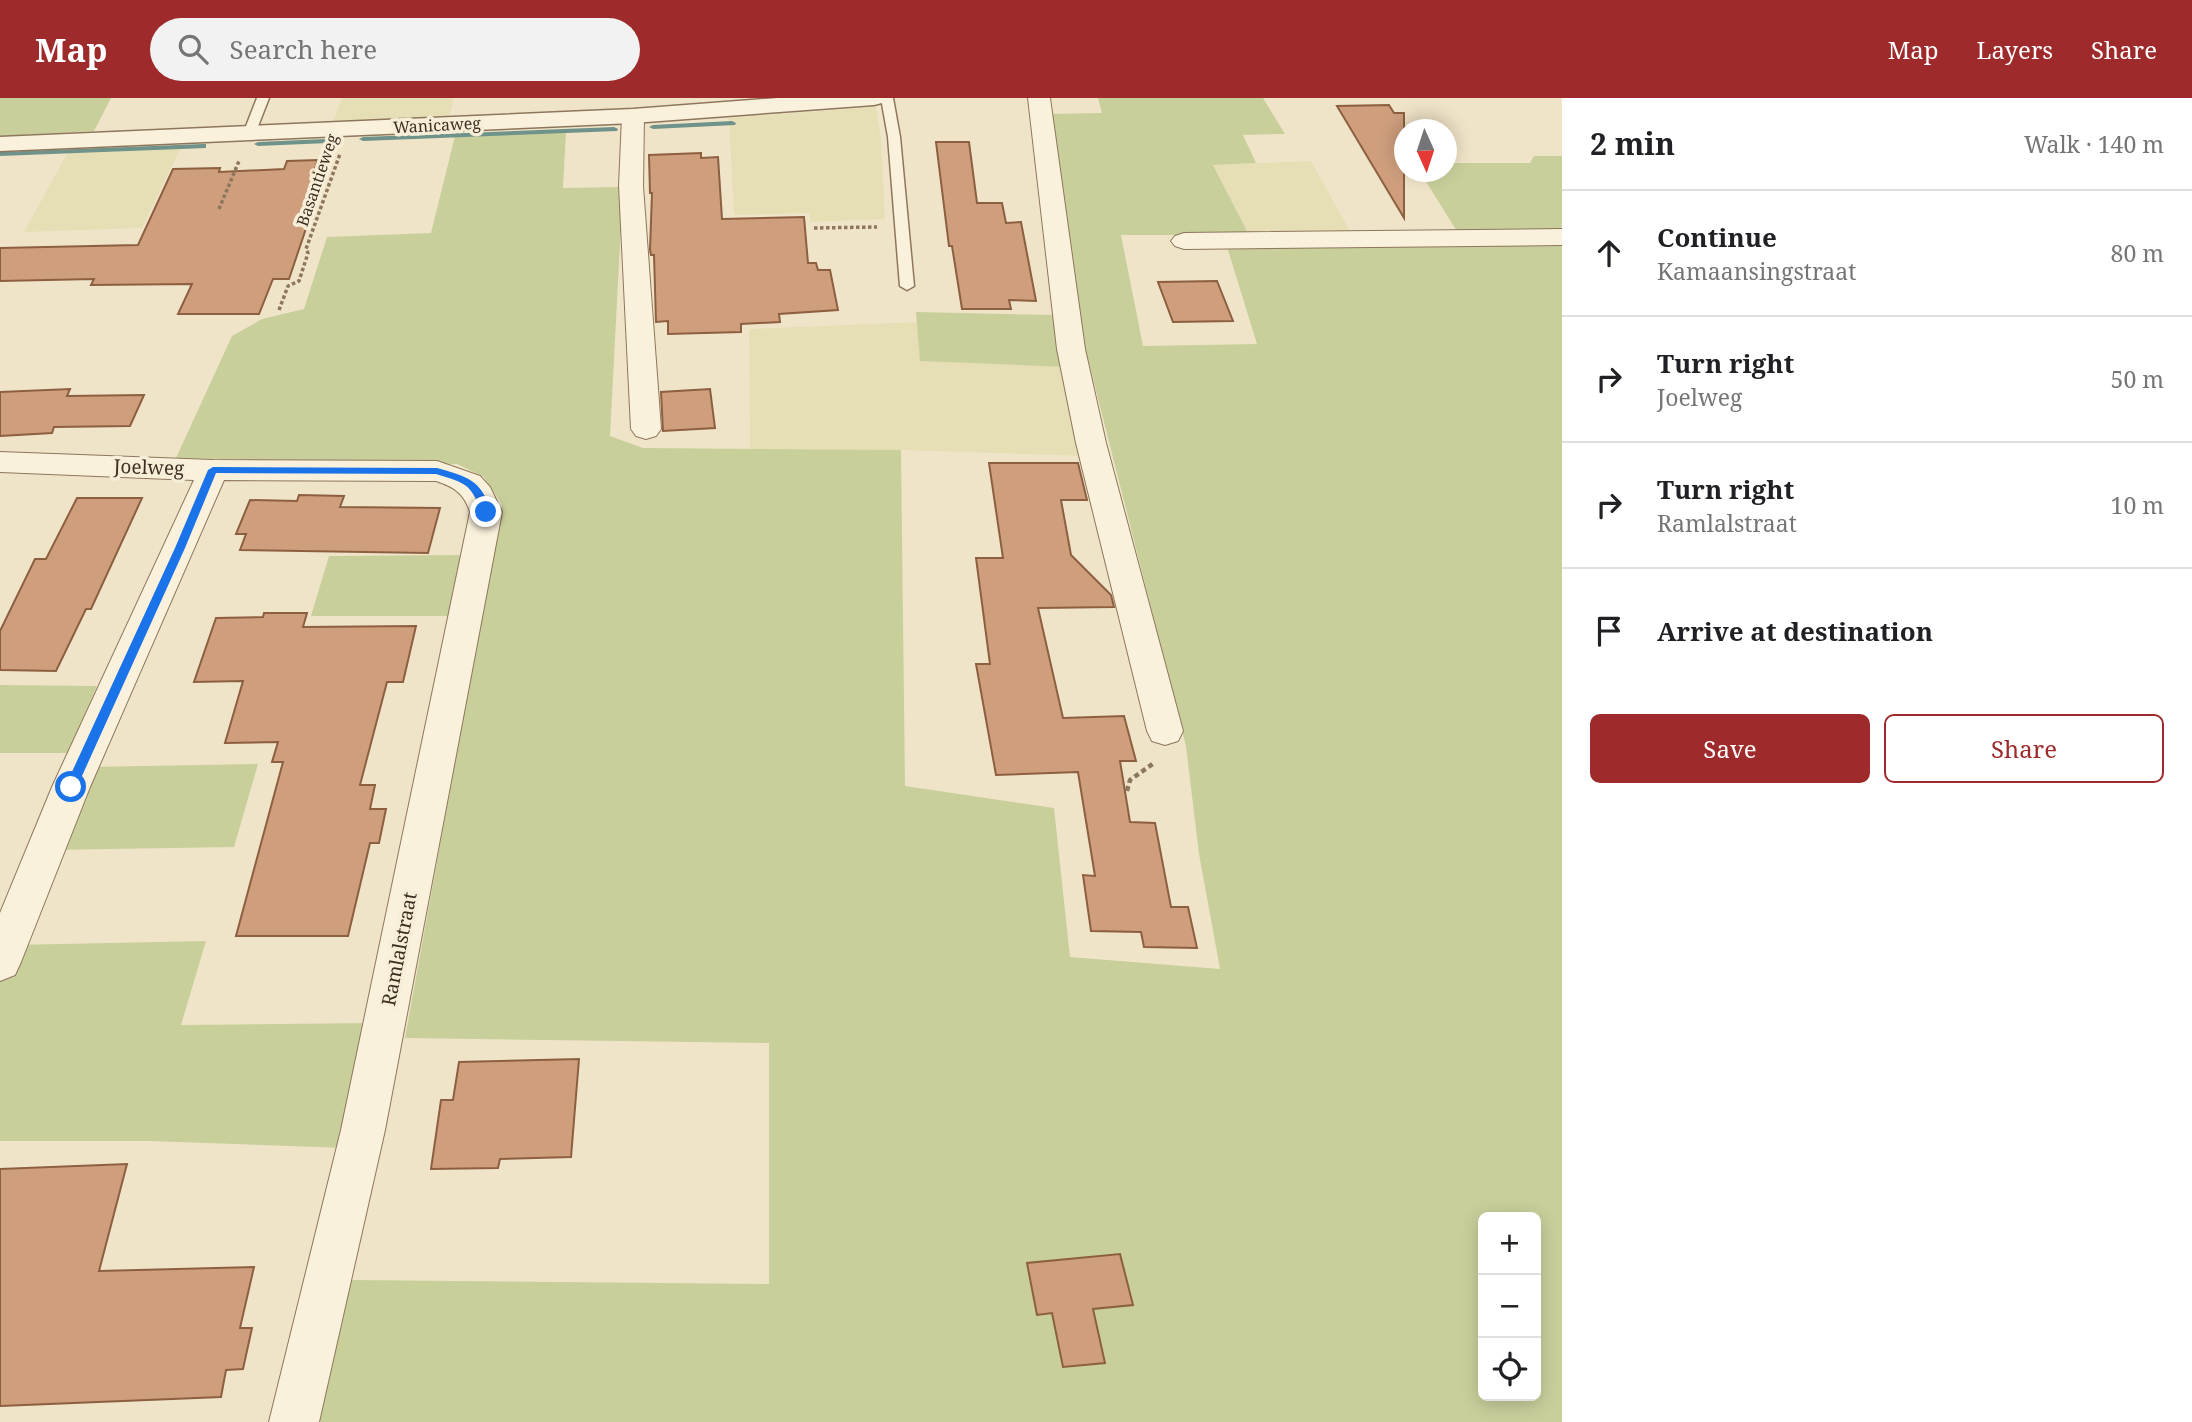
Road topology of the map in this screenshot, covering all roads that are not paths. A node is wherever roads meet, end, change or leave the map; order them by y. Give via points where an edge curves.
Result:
1 (262, 98) edge
2 (874, 98) edge
3 (887, 98) edge
4 (1039, 98) edge
5 (633, 116) junction
6 (249, 134) junction
7 (0, 144) edge
8 (1562, 237) edge
9 (1184, 241) dead end
10 (907, 286) dead end
11 (646, 429) dead end
12 (0, 462) edge
13 (213, 470) junction
14 (465, 480) joint
15 (1165, 731) dead end
16 (0, 962) edge
17 (293, 1422) edge

1 - 6 lane
2 - 5 street, Wanicaweg
3 - 10 lane
4 - 15 street via 1074,362
5 - 6 street, Wanicaweg
5 - 11 street via 631,186
6 - 7 street, Wanicaweg
8 - 9 street
12 - 13 street, Joelweg
13 - 14 street, Joelweg via 437,471
13 - 16 street via 71,787
14 - 17 street, Ramlalstraat via 481,493 486,512 363,1130

